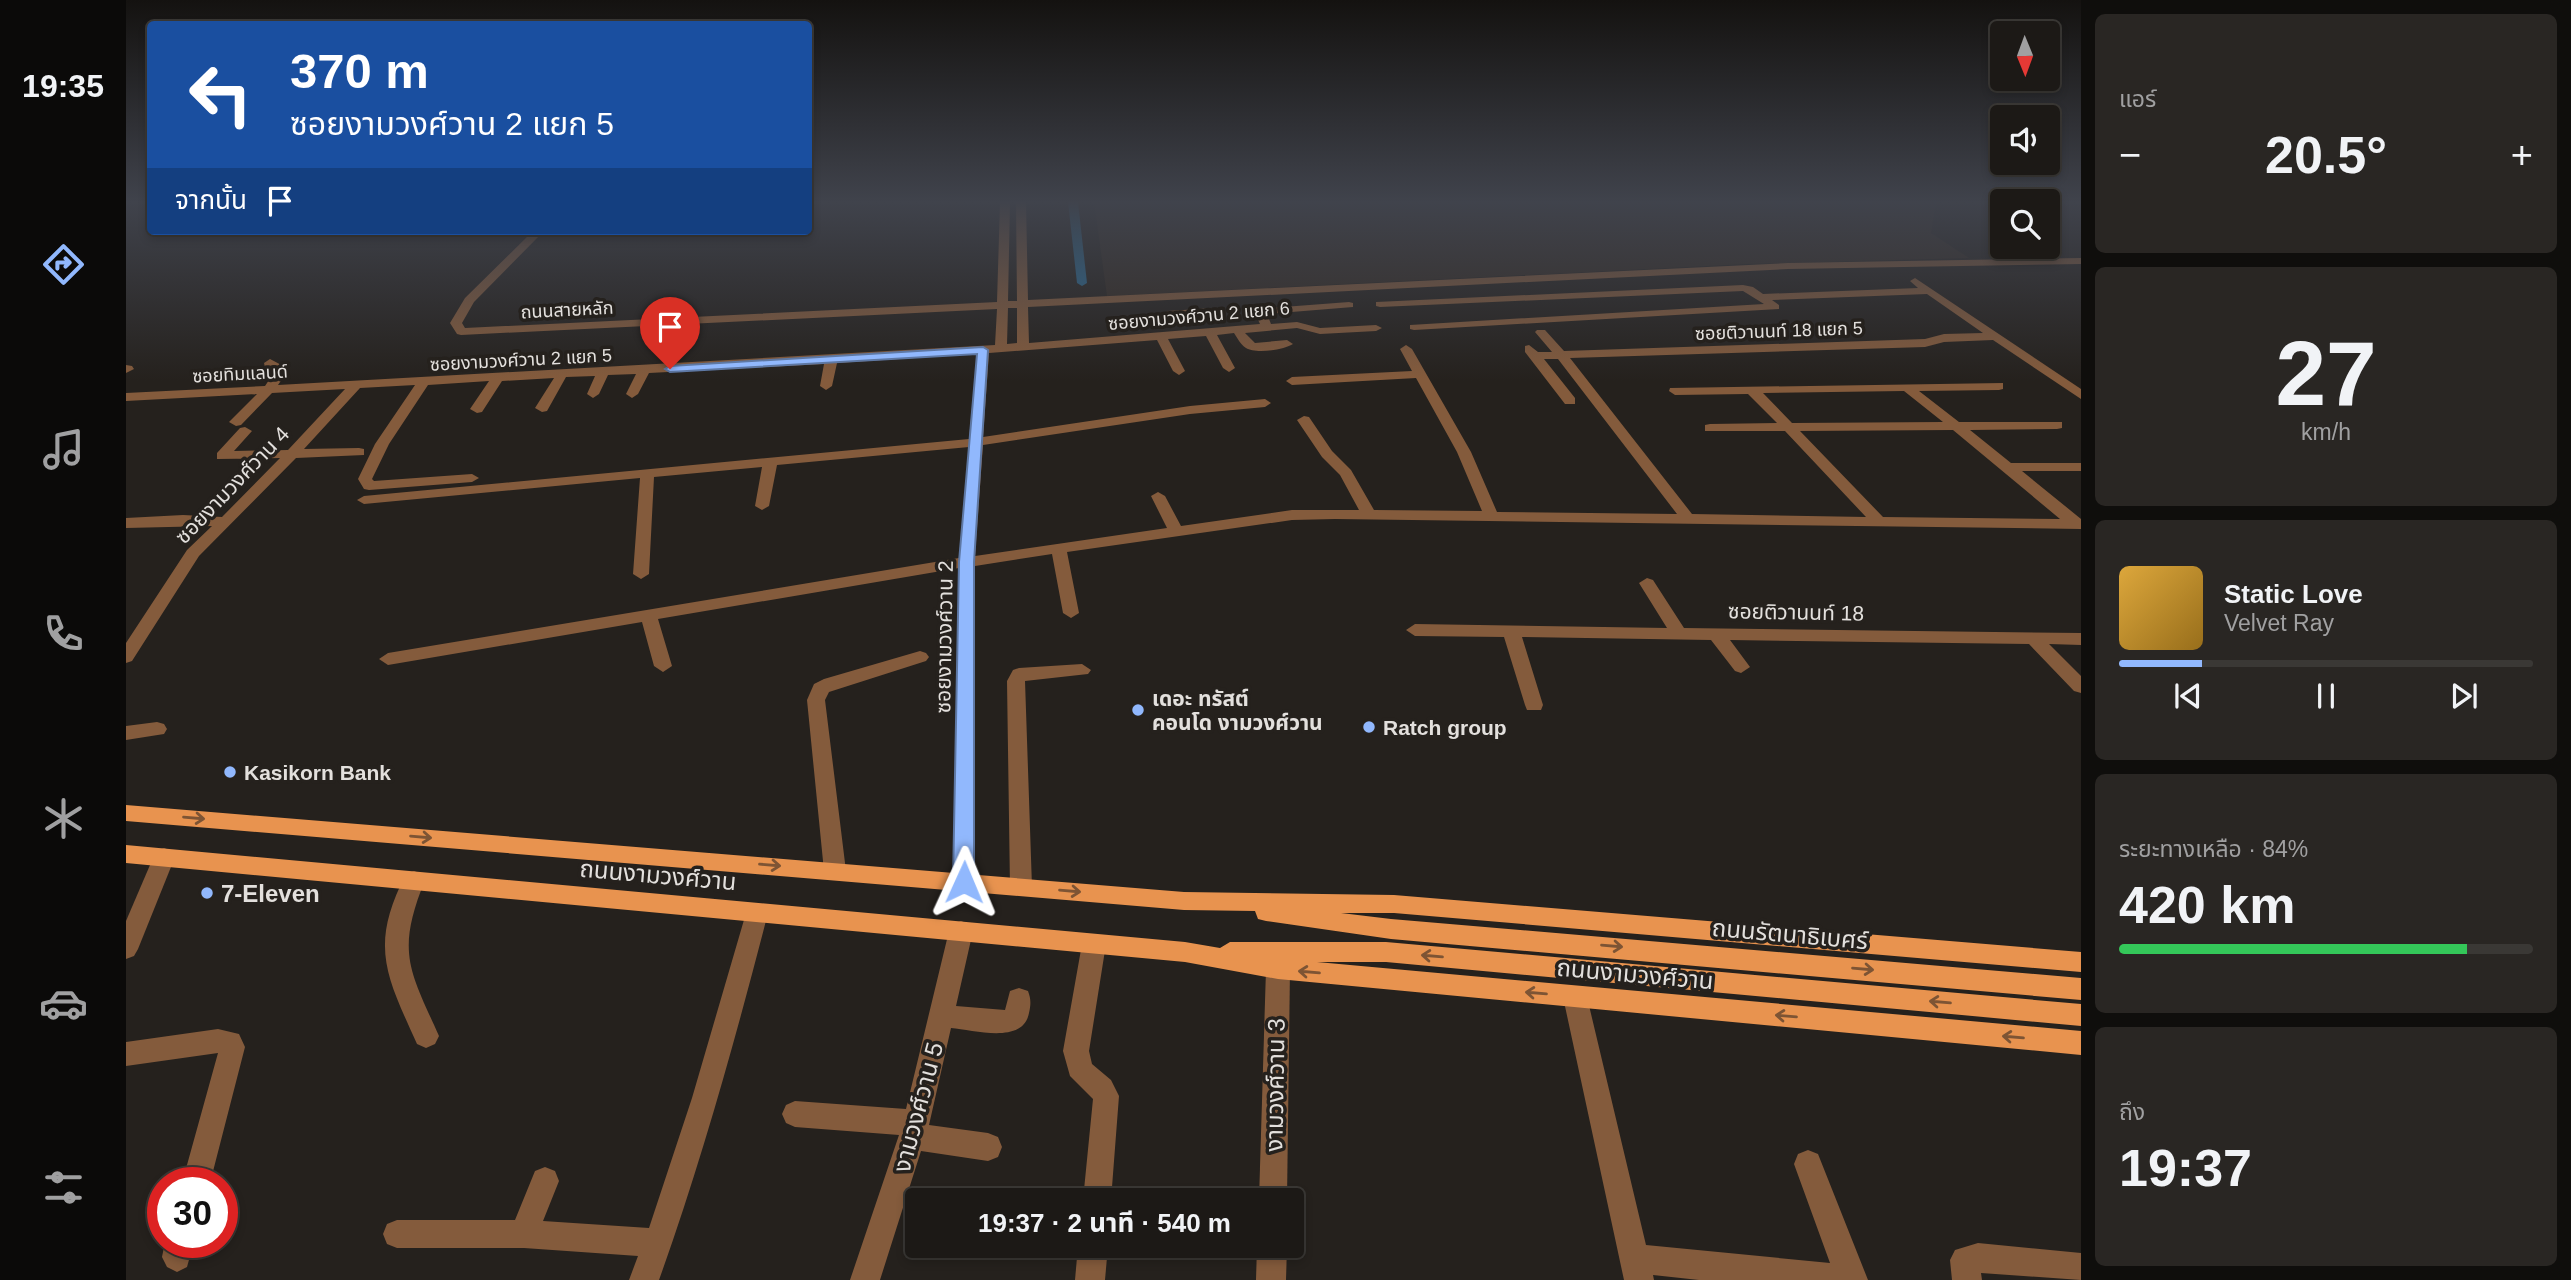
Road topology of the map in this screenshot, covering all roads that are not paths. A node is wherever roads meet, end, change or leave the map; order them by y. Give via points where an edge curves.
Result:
1 (508, 262) edge
2 (1004, 262) edge
3 (1021, 262) edge
4 (2038, 262) edge
5 (1915, 281) dead end
6 (1798, 286) dead end
7 (1930, 291) junction
8 (1809, 294) junction
9 (1762, 297) junction
10 (1508, 298) junction
11 (1021, 304) junction
12 (1380, 304) dead end
13 (1003, 305) junction
14 (1349, 305) dead end
15 (1214, 311) dead end
16 (1189, 312) junction
17 (1168, 314) dead end
18 (1267, 327) junction
19 (1414, 327) dead end
20 (1536, 327) junction
21 (1376, 328) dead end
22 (1238, 330) junction
23 (1203, 333) junction
24 (1161, 337) junction
25 (1996, 337) junction
26 (1287, 344) dead end
27 (1023, 348) junction
28 (1406, 349) dead end
29 (983, 350) junction
30 (1001, 350) junction
31 (1562, 356) junction
32 (831, 360) junction
33 (270, 363) dead end
34 (1228, 368) dead end
35 (644, 371) junction
36 (1179, 371) dead end
37 (603, 373) junction
38 (1419, 374) junction
39 (561, 376) junction
40 (497, 379) junction
41 (1292, 381) dead end
42 (423, 383) junction
43 (355, 386) junction
44 (826, 386) dead end
45 (2000, 386) dead end
46 (1906, 387) junction
47 (268, 390) junction
48 (1752, 390) junction
49 (1675, 391) dead end
50 (593, 394) dead end
51 (632, 394) dead end
52 (2081, 395) edge
53 (1183, 396) dead end
54 (126, 397) edge
55 (1570, 401) dead end
56 (1265, 403) dead end
57 (542, 408) dead end
58 (477, 409) dead end
59 (1189, 410) junction
60 (1304, 420) dead end
61 (2057, 425) dead end
62 (1956, 426) junction
63 (1710, 428) dead end
64 (1789, 428) junction
65 (977, 442) junction
66 (359, 452) dead end
67 (292, 454) junction
68 (770, 462) junction
69 (2007, 467) junction
70 (2081, 467) edge
71 (647, 474) junction
72 (504, 476) dead end
73 (1158, 496) dead end
74 (364, 500) dead end
75 (762, 506) dead end
76 (1369, 514) junction
77 (1492, 516) junction
78 (1689, 520) junction
79 (1879, 521) junction
80 (224, 522) junction
81 (126, 523) edge
82 (2078, 524) edge
83 (1177, 533) junction
84 (1059, 551) junction
85 (967, 562) junction
86 (641, 574) dead end
87 (1647, 583) dead end
88 (1071, 613) dead end
89 (649, 617) junction
90 (1415, 630) dead end
91 (1511, 630) junction
92 (1679, 633) junction
93 (1716, 634) junction
94 (131, 637) edge
95 (2034, 639) junction
96 (2081, 639) edge
97 (126, 657) edge
98 (920, 657) dead end
99 (388, 659) dead end
100 (663, 666) dead end
101 (1741, 667) dead end
102 (1082, 670) dead end
103 (2081, 687) edge
104 (1534, 705) dead end
105 (157, 729) dead end
106 (126, 733) edge
107 (126, 813) edge
108 (126, 854) edge
109 (164, 857) junction
110 (835, 871) junction
111 (414, 880) junction
112 (964, 882) junction
113 (1021, 887) junction
114 (1184, 901) junction
115 (757, 912) junction
116 (961, 931) junction
117 (1495, 936) joint
118 (1094, 944) junction
119 (126, 949) edge
120 (1185, 952) junction
121 (2081, 962) edge
122 (1278, 969) junction
123 (2081, 989) edge
124 (1575, 997) junction
125 (1019, 999) dead end
126 (2081, 1015) edge
127 (942, 1016) junction
128 (426, 1036) dead end
129 (2081, 1043) edge
130 (126, 1054) edge
131 (795, 1114) dead end
132 (914, 1130) junction
133 (988, 1147) dead end
134 (1808, 1164) dead end
135 (200, 1167) edge
136 (545, 1181) dead end
137 (1098, 1188) edge
138 (1273, 1188) edge
139 (397, 1234) dead end
140 (524, 1234) junction
141 (658, 1243) junction
142 (1092, 1258) edge
143 (1272, 1258) edge
144 (2081, 1268) edge
145 (1636, 1270) edge
146 (644, 1280) edge
147 (865, 1280) edge
148 (1090, 1280) edge
149 (1271, 1280) edge
150 (1852, 1280) edge
151 (1967, 1280) edge

1 - 13 street, ถนนสายหลัก via 458,317 456,327 461,332
2 - 13 street
3 - 11 street
4 - 11 street, ถนนสายหลัก via 1787,266
5 - 7 street
6 - 8 street
7 - 8 street
7 - 25 street
8 - 9 street
9 - 10 street via 1743,288
9 - 20 street via 1775,308
10 - 12 street
10 - 20 street
11 - 13 street, ถนนสายหลัก
11 - 27 street
13 - 30 street
14 - 18 street via 1260,311
15 - 16 street
16 - 17 street
16 - 23 street
18 - 21 street, ซอยงามวงศ์วาน 2 แยก 6 via 1303,325 1320,331
18 - 22 street, ซอยงามวงศ์วาน 2 แยก 6
19 - 20 street
20 - 31 street
22 - 23 street, ซอยงามวงศ์วาน 2 แยก 6
22 - 26 street via 1252,347
23 - 24 street, ซอยงามวงศ์วาน 2 แยก 6
23 - 34 street
24 - 27 street, ซอยงามวงศ์วาน 2 แยก 6
24 - 36 street
25 - 31 street, ซอยติวานนท์ 18 แยก 5
25 - 52 street
27 - 30 street
28 - 38 street
29 - 30 street
29 - 32 street, ซอยงามวงศ์วาน 2 แยก 5
29 - 65 street, ซอยงามวงศ์วาน 2
31 - 55 street, ซอยติวานนท์ 18 แยก 5 via 1532,352
31 - 78 street
32 - 35 street, ซอยงามวงศ์วาน 2 แยก 5
32 - 44 street
33 - 47 street via 284,369
35 - 37 street, ซอยงามวงศ์วาน 2 แยก 5
35 - 51 street
37 - 39 street, ซอยงามวงศ์วาน 2 แยก 5
37 - 50 street
38 - 41 street
38 - 77 street via 1464,452
39 - 40 street, ซอยงามวงศ์วาน 2 แยก 5
39 - 57 street
40 - 42 street, ซอยงามวงศ์วาน 2 แยก 5
40 - 58 street
42 - 43 street, ซอยงามวงศ์วาน 2 แยก 5
42 - 72 street via 382,444 365,479 369,486
43 - 47 street, ซอยทิมแลนด์
43 - 67 street, ซอยงามวงศ์วาน 4
45 - 46 street
46 - 48 street
46 - 62 street
47 - 54 street, ซอยทิมแลนด์
47 - 67 street via 222,456
48 - 49 street
48 - 64 street
53 - 59 street
56 - 59 street
59 - 65 street
60 - 76 street via 1346,473
61 - 62 street
62 - 64 street
62 - 69 street
63 - 64 street
64 - 79 street
65 - 68 street
65 - 85 street, ซอยงามวงศ์วาน 2
66 - 67 street
67 - 80 street, ซอยงามวงศ์วาน 4
68 - 71 street
68 - 75 street
69 - 70 street
69 - 82 street
71 - 74 street
71 - 86 street
73 - 83 street
76 - 77 street
76 - 83 street via 1292,515
77 - 78 street
78 - 79 street
79 - 82 street
80 - 81 street
80 - 94 street, ซอยงามวงศ์วาน 4 via 192,553
83 - 84 street
84 - 85 street
84 - 88 street
85 - 89 street
85 - 112 street, ซอยงามวงศ์วาน 2
87 - 92 street
89 - 99 street
89 - 100 street
90 - 91 street, ซอยติวานนท์ 18
91 - 92 street, ซอยติวานนท์ 18
91 - 104 street
92 - 93 street, ซอยติวานนท์ 18
93 - 95 street, ซอยติวานนท์ 18
93 - 101 street
94 - 97 street, ซอยงามวงศ์วาน 4
95 - 96 street, ซอยติวานนท์ 18
95 - 103 street
98 - 110 street via 830,682 816,700
102 - 113 street via 1028,672 1019,674 1016,681
105 - 106 street
107 -> 110 main road, ถนนงามวงศ์วาน
108 - 109 main road, ถนนงามวงศ์วาน
109 - 111 main road, ถนนงามวงศ์วาน
109 - 119 street
110 - 112 main road, ถนนงามวงศ์วาน
111 - 115 main road, ถนนงามวงศ์วาน
111 - 128 street via 399,913 395,963
112 - 113 main road, ถนนงามวงศ์วาน
113 -> 114 main road, ถนนงามวงศ์วาน
114 - 117 main road, ถนนงามวงศ์วาน via 1391,929
114 - 121 main road, ถนนงามวงศ์วาน via 1394,905
115 - 116 main road, ถนนงามวงศ์วาน
115 - 141 street via 726,1028
116 - 118 main road, ถนนงามวงศ์วาน
116 - 127 street, งามวงศ์วาน 5
117 -> 123 main road, ถนนรัตนาธิเบศร์
118 - 120 main road, ถนนงามวงศ์วาน
118 - 137 street via 1076,1066 1107,1096
120 - 122 main road, ถนนงามวงศ์วาน
126 -> 120 main road, ถนนงามวงศ์วาน via 1386,952
124 -> 122 main road, ถนนงามวงศ์วาน
122 - 138 street, งามวงศ์วาน 3
129 -> 124 main road, ถนนงามวงศ์วาน
124 - 145 street
125 - 127 street via 1016,1017 1008,1022
127 - 132 street, งามวงศ์วาน 5
130 - 135 street via 230,1042
131 - 132 street
132 - 133 street
132 - 147 street, งามวงศ์วาน 5
134 - 150 street
136 - 140 street
139 - 140 street
140 - 141 street
141 - 146 street
142 - 148 street
143 - 149 street
144 - 151 street via 1978,1258 1965,1260
145 - 150 street

